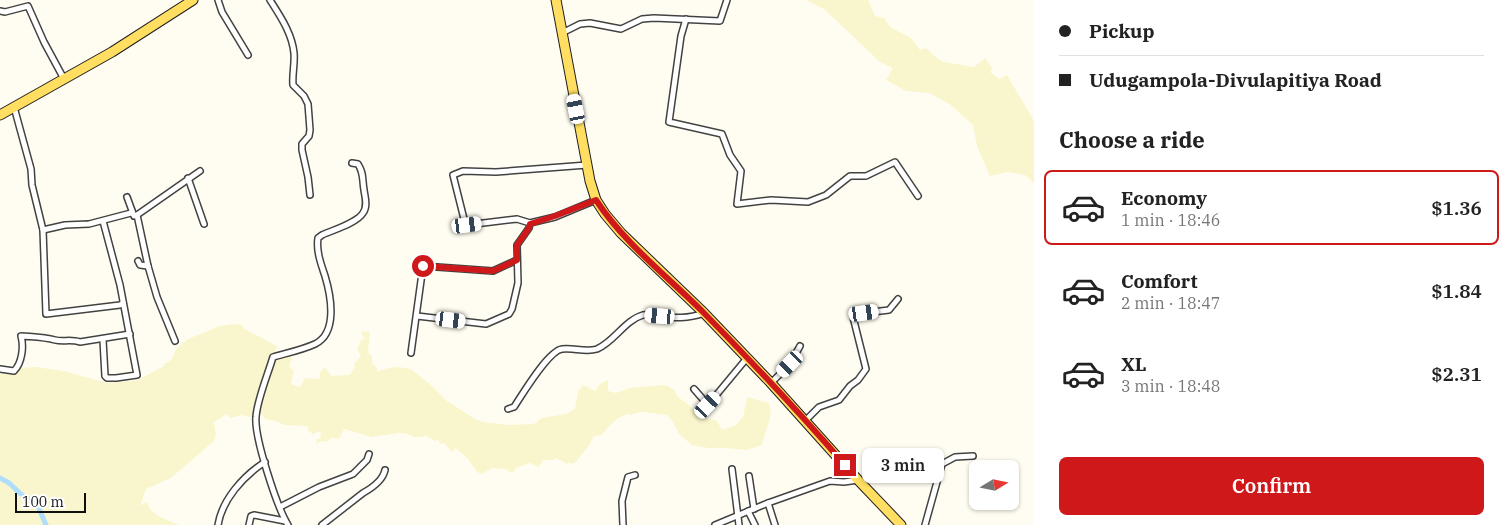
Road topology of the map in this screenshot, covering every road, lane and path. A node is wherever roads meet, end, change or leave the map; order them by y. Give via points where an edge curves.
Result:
1 (193, 0) edge
2 (218, 0) edge
3 (270, 0) edge
4 (556, 0) edge
5 (727, 0) edge
6 (0, 11) edge
7 (686, 19) junction
8 (561, 34) junction
9 (248, 55) dead end
10 (64, 79) junction
11 (14, 108) junction
12 (0, 115) edge
13 (352, 163) dead end
14 (587, 166) junction
15 (200, 171) dead end
16 (188, 178) junction
17 (310, 195) dead end
18 (918, 196) dead end
19 (127, 197) dead end
20 (596, 200) junction
21 (134, 214) junction
22 (103, 221) junction
23 (204, 224) dead end
24 (530, 224) junction
25 (43, 230) junction
26 (517, 260) junction
27 (138, 261) dead end
28 (148, 266) junction
29 (898, 299) dead end
30 (123, 303) junction
31 (704, 313) junction
32 (417, 316) junction
33 (130, 334) junction
34 (102, 340) junction
35 (175, 341) dead end
36 (800, 346) dead end
37 (411, 353) dead end
38 (747, 358) junction
39 (0, 369) edge
40 (770, 382) junction
41 (694, 389) dead end
42 (508, 409) dead end
43 (806, 420) junction
44 (369, 454) dead end
45 (973, 456) dead end
46 (265, 462) junction
47 (732, 469) dead end
48 (385, 470) dead end
49 (635, 475) dead end
50 (749, 476) dead end
51 (858, 480) junction
52 (768, 503) junction
53 (280, 507) junction
54 (751, 510) junction
55 (738, 515) junction
56 (287, 523) edge
57 (218, 525) edge
58 (249, 525) edge
59 (322, 525) edge
60 (622, 525) edge
61 (715, 525) edge
62 (739, 525) edge
63 (755, 525) edge
64 (775, 525) edge
65 (901, 525) edge
66 (925, 525) edge

1 - 10 main road
2 - 9 street
3 - 17 street via 292,42 293,85 308,104 310,130 302,150
4 - 8 main road
5 - 7 street via 720,21
6 - 10 street via 28,6
7 - 8 street via 654,18 620,29 580,24
7 - 18 street via 669,122 722,134 730,156 741,171 737,204 771,200 808,202 826,195 850,176 866,176 894,162
8 - 14 main road
10 - 11 main road
11 - 12 main road
11 - 25 street
13 - 46 street via 358,164 363,172 364,212 358,219 318,238 330,294 330,321 324,337 316,344 274,357 256,416
14 - 20 main road
14 - 24 street via 463,171 453,175 467,225 516,219
15 - 16 street
16 - 21 street
16 - 23 street
19 - 21 street
20 - 24 street
20 - 31 main road via 621,233
21 - 22 street
21 - 28 street
22 - 25 street
22 - 30 street
24 - 26 street via 517,245
25 - 30 street via 46,314
26 - 32 street via 493,271 423,266
26 - 32 street via 518,282 508,314 486,324
27 - 28 street via 140,266
28 - 35 street
29 - 43 street via 890,310 853,317 866,369 839,400 819,407
30 - 33 street
31 - 38 main road
31 - 42 street via 688,318 644,315 631,321 597,348 580,351 562,349 542,366 514,407
32 - 37 street
33 - 34 street
33 - 34 street via 137,375 107,378
34 - 39 street via 80,342 21,336 18,367 14,371
36 - 40 street via 790,364
38 - 40 main road
38 - 41 street via 708,405
40 - 43 main road
43 - 51 main road
44 - 53 street via 353,474
45 - 66 street via 955,457 942,464
46 - 53 street
46 - 57 street via 226,501
47 - 55 street
48 - 59 street via 370,489
49 - 60 street via 628,477 622,501
50 - 54 street
51 - 52 street via 830,481
51 - 65 main road
52 - 54 street
52 - 64 street
53 - 56 street
54 - 55 street
54 - 63 street
55 - 61 street
55 - 62 street
56 - 58 street via 254,515

